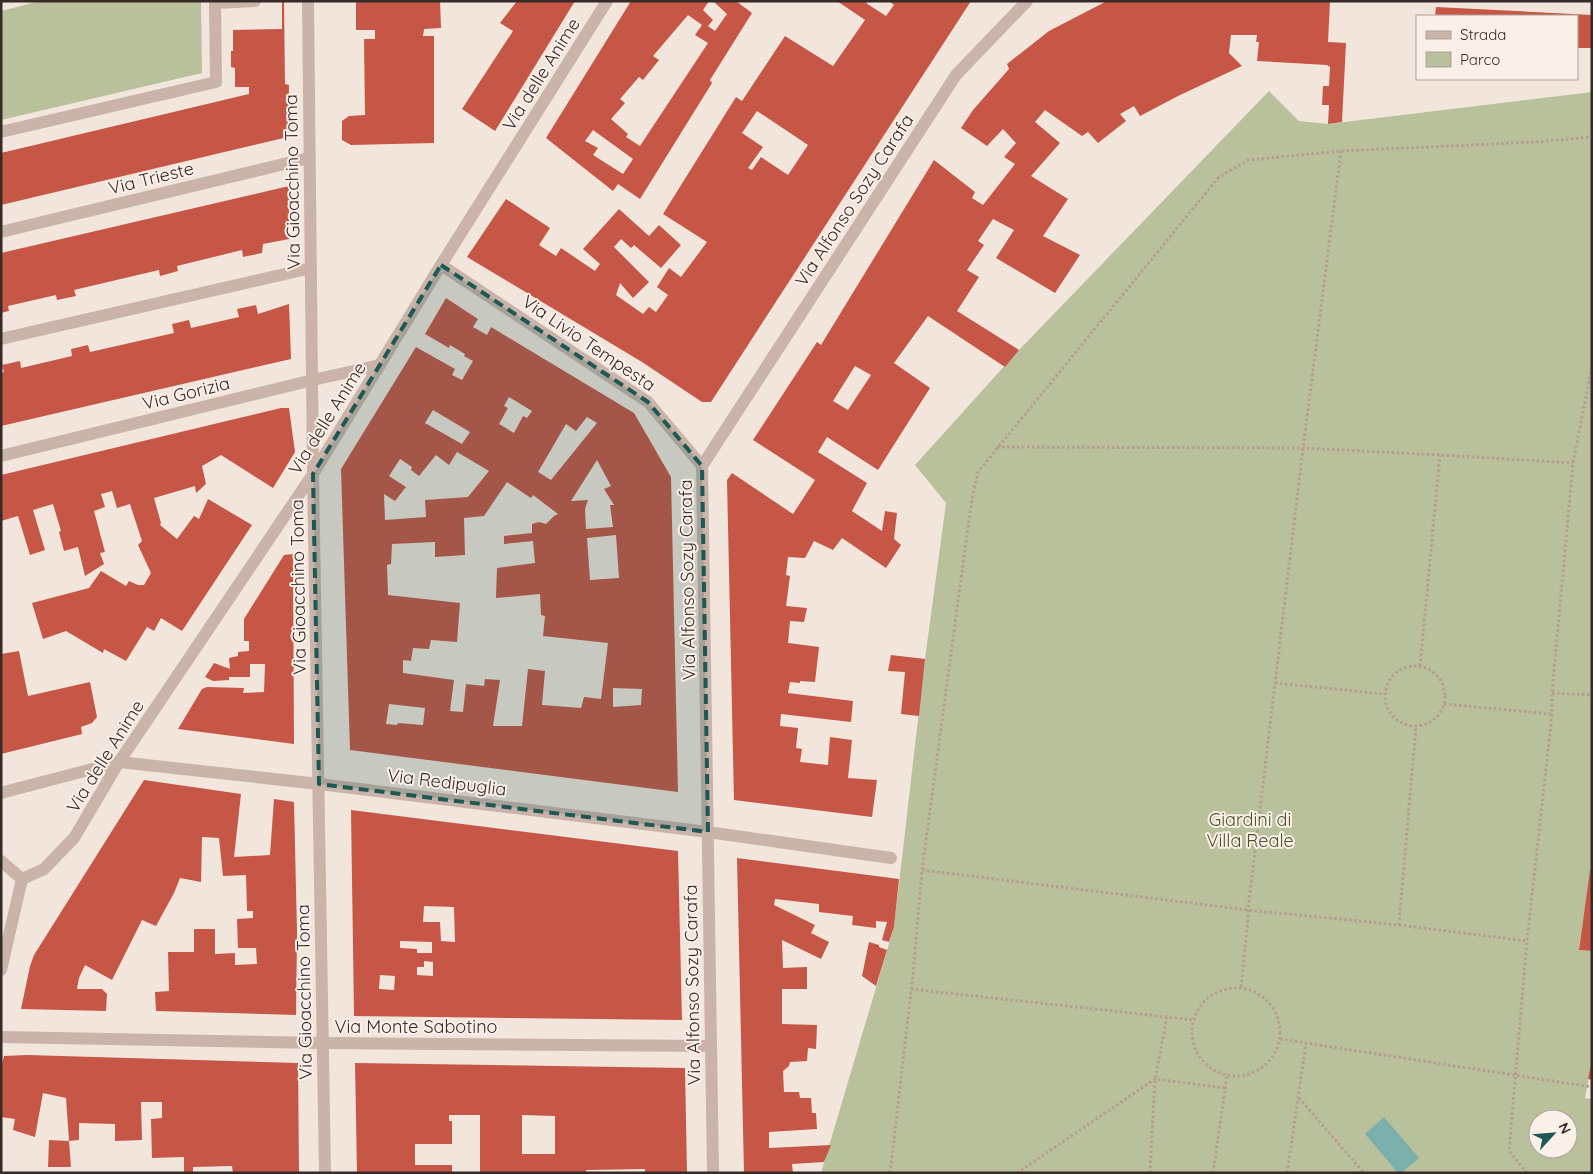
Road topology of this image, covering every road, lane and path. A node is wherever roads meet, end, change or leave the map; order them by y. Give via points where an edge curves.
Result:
1 (255, 1) edge
2 (308, 1) edge
3 (607, 1) edge
4 (1027, 1) edge
5 (215, 2) edge
6 (1, 132) edge
7 (1592, 137) edge
8 (1341, 151) junction
9 (309, 158) junction
10 (1, 232) edge
11 (442, 265) junction
12 (311, 268) junction
13 (1, 339) edge
14 (380, 365) junction
15 (1592, 366) edge
16 (312, 380) junction
17 (998, 448) junction
18 (1303, 448) junction
19 (1440, 455) junction
20 (1, 456) edge
21 (1573, 463) junction
22 (702, 466) junction
23 (314, 474) junction
24 (1420, 666) junction
25 (1275, 683) junction
26 (1552, 693) junction
27 (1384, 694) junction
28 (1592, 695) edge
29 (1444, 704) junction
30 (1552, 714) junction
31 (1416, 727) junction
32 (119, 762) junction
33 (319, 784) junction
34 (1, 793) edge
35 (708, 832) junction
36 (891, 858) dead end
37 (1, 861) edge
38 (922, 870) junction
39 (22, 880) junction
40 (1248, 910) junction
41 (1400, 925) junction
42 (1527, 941) junction
43 (1, 970) edge
44 (1241, 987) junction
45 (912, 989) junction
46 (1167, 1018) junction
47 (1194, 1020) junction
48 (1, 1037) edge
49 (1280, 1039) junction
50 (322, 1043) junction
51 (1306, 1043) junction
52 (711, 1046) junction
53 (1516, 1075) junction
54 (1227, 1076) junction
55 (1155, 1080) junction
56 (1592, 1087) edge
57 (1225, 1088) junction
58 (1298, 1097) junction
59 (325, 1173) edge
60 (713, 1173) edge
61 (890, 1173) edge
62 (1017, 1173) edge
63 (1150, 1173) edge
64 (1213, 1173) edge
65 (1287, 1173) edge
66 (1364, 1173) edge
67 (1527, 1173) edge

1 - 5 street
2 - 9 street, Via Gioacchino Toma
3 - 11 street, Via delle Anime
4 - 22 street, Via Alfonso Sozy Carafa via 956,75
5 - 6 street via 216,82
7 - 8 path
8 - 17 path via 1248,160 1218,178
8 - 18 path
9 - 10 street, Via Trieste
9 - 12 street, Via Gioacchino Toma
11 - 14 street, Via delle Anime
11 - 22 street, Via Livio Tempesta via 648,402
12 - 13 street
12 - 16 street, Via Gioacchino Toma
14 - 16 street, Via Gorizia
14 - 23 street, Via delle Anime
15 - 21 path
16 - 20 street, Via Gorizia
16 - 23 street, Via Gioacchino Toma
17 - 18 path
17 - 38 path via 978,472 972,498
18 - 19 path
18 - 25 path
19 - 21 path
19 - 24 path
21 - 26 path
22 - 35 street, Via Alfonso Sozy Carafa
23 - 32 street, Via delle Anime
23 - 33 street, Via Gioacchino Toma
24 - 27 path via 1406,667 1392,675
24 - 29 path via 1438,676 1443,684
25 - 27 path
25 - 40 path
26 - 28 path
26 - 30 path
27 - 31 path via 1385,705 1397,722
29 - 30 path
29 - 31 path via 1434,720
30 - 42 path
31 - 41 path
32 - 33 street, Via Redipuglia
32 - 34 street, Via Redipuglia
32 - 39 street, Via delle Anime via 74,838 44,869
33 - 35 street, Via Redipuglia
33 - 50 street, Via Gioacchino Toma
35 - 36 street, Via Redipuglia
35 - 52 street, Via Alfonso Sozy Carafa
37 - 39 street
38 - 40 path
38 - 45 path
39 - 43 street
40 - 41 path
40 - 44 path
41 - 42 path
42 - 53 path
44 - 47 path via 1226,988 1212,994 1201,1004
44 - 49 path via 1255,991 1271,1004 1280,1024
45 - 46 path
45 - 61 path
46 - 47 path
46 - 55 path
47 - 54 path via 1191,1032 1201,1060
48 - 50 street, Via Monte Sabotino
49 - 51 path
49 - 54 path via 1267,1064 1255,1072
50 - 52 street, Via Monte Sabotino
50 - 59 street, Via Gioacchino Toma
51 - 53 path
51 - 58 path
52 - 60 street, Via Alfonso Sozy Carafa
53 - 56 path
53 - 67 path via 1509,1151
54 - 57 path
55 - 57 path
55 - 62 path
55 - 63 path
57 - 64 path
58 - 65 path
58 - 66 path

